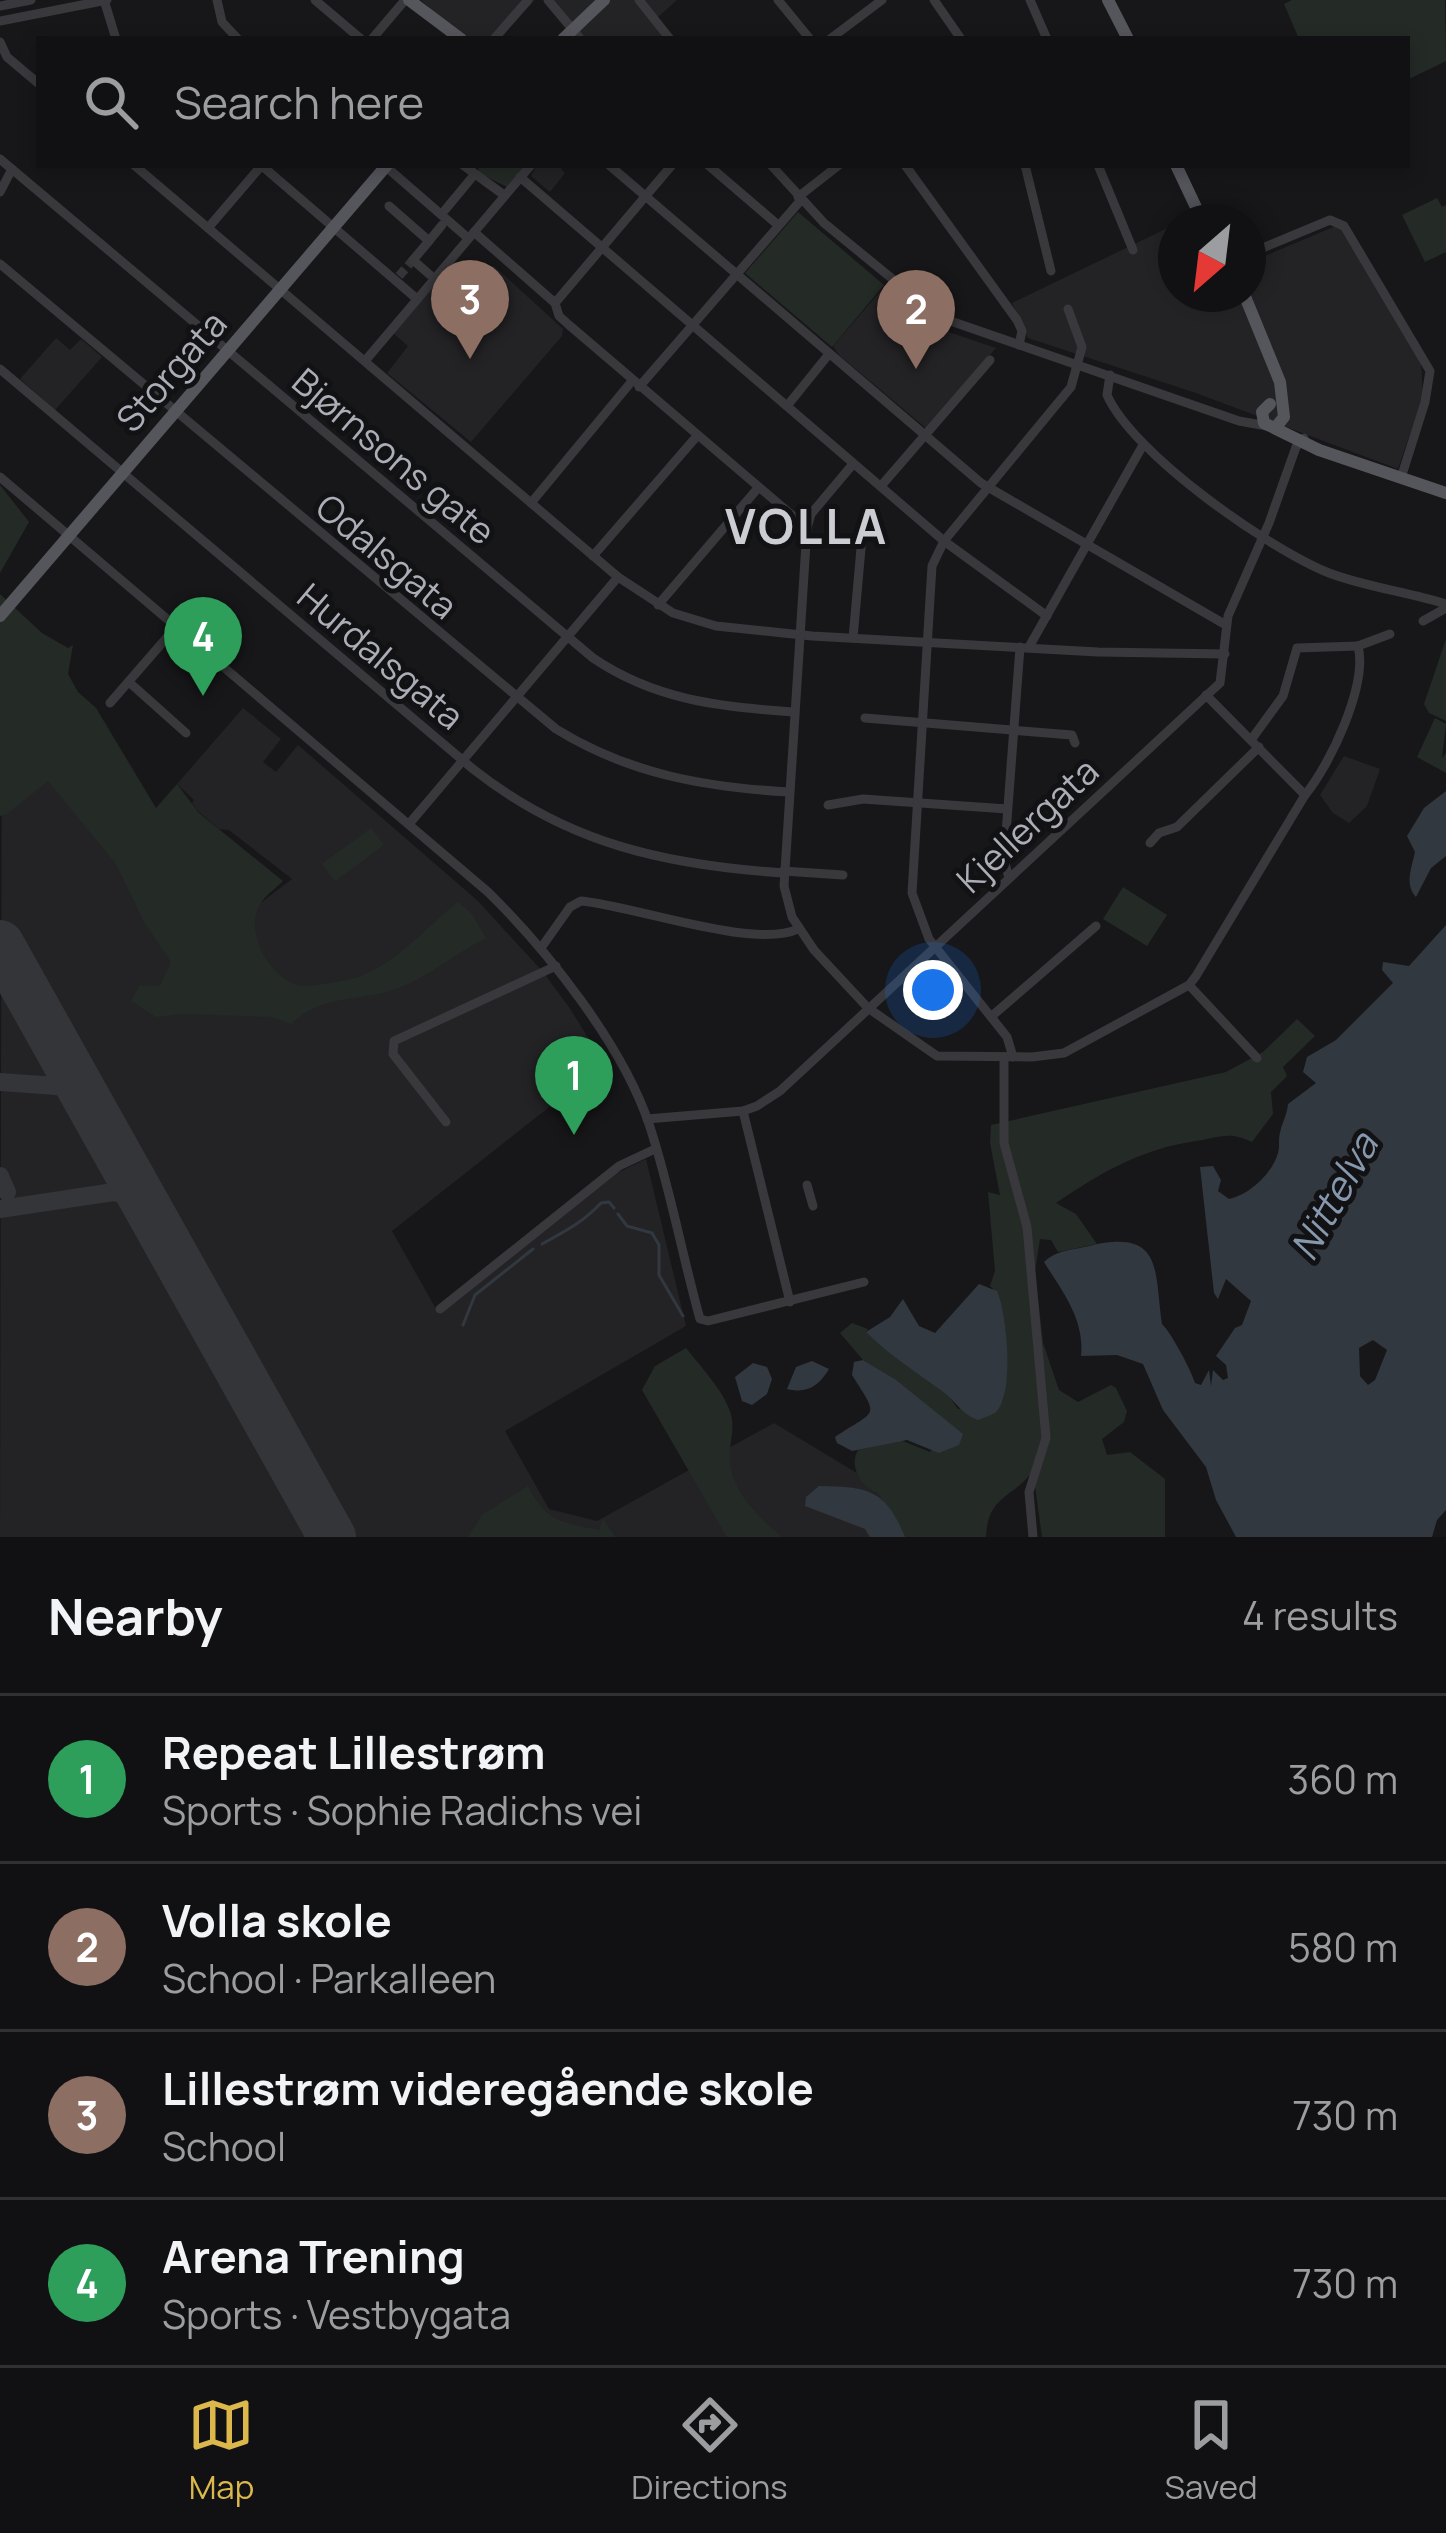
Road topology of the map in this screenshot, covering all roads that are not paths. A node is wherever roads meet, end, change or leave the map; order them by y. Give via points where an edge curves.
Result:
1 (31, 0) edge
2 (105, 0) edge
3 (217, 0) edge
4 (315, 0) edge
5 (407, 0) edge
6 (529, 0) edge
7 (548, 0) edge
8 (604, 0) edge
9 (639, 0) edge
10 (882, 0) edge
11 (934, 0) edge
12 (1030, 0) edge
13 (1104, 0) edge
14 (782, 1) edge
15 (0, 6) edge
16 (425, 6) edge
17 (0, 21) edge
18 (571, 35) edge
19 (115, 36) edge
20 (235, 36) edge
21 (357, 36) edge
22 (375, 36) edge
23 (458, 36) edge
24 (497, 36) edge
25 (668, 36) edge
26 (808, 36) edge
27 (834, 36) edge
28 (959, 36) edge
29 (1046, 36) edge
30 (1117, 36) edge
31 (1126, 36) edge
32 (1, 48) edge
33 (36, 81) edge
34 (0, 159) edge
35 (138, 168) edge
36 (258, 168) edge
37 (264, 168) edge
38 (383, 168) edge
39 (390, 168) edge
40 (466, 168) edge
41 (528, 168) edge
42 (613, 168) edge
43 (669, 168) edge
44 (712, 168) edge
45 (774, 168) edge
46 (835, 168) edge
47 (907, 168) edge
48 (1026, 168) edge
49 (1099, 168) edge
50 (1182, 168) edge
51 (12, 169) junction
52 (474, 175) junction
53 (520, 177) junction
54 (0, 192) edge
55 (646, 195) junction
56 (504, 196) junction
57 (800, 198) junction
58 (1199, 204) edge
59 (389, 206) dead end
60 (445, 209) dead end
61 (442, 225) dead end
62 (778, 225) junction
63 (333, 227) junction
64 (208, 228) junction
65 (471, 235) junction
66 (429, 241) junction
67 (602, 248) junction
68 (1266, 248) edge
69 (1133, 250) dead end
70 (0, 264) edge
71 (1051, 272) dead end
72 (430, 274) dead end
73 (737, 274) junction
74 (280, 289) junction
75 (417, 299) junction
76 (555, 303) junction
77 (1068, 310) dead end
78 (1248, 312) edge
79 (693, 325) junction
80 (1019, 345) junction
81 (228, 350) junction
82 (830, 354) junction
83 (990, 360) dead end
84 (365, 361) junction
85 (1078, 368) junction
86 (0, 370) edge
87 (1110, 375) junction
88 (1430, 378) junction
89 (1446, 380) edge
90 (636, 384) junction
91 (787, 406) junction
92 (175, 412) junction
93 (1274, 416) junction
94 (925, 435) junction
95 (697, 436) junction
96 (1306, 443) junction
97 (1143, 445) junction
98 (854, 464) junction
99 (122, 473) junction
100 (0, 477) edge
101 (1401, 478) junction
102 (881, 486) junction
103 (758, 488) junction
104 (988, 489) junction
105 (1446, 493) edge
106 (531, 503) junction
107 (807, 528) junction
108 (68, 536) junction
109 (862, 537) dead end
110 (1263, 538) junction
111 (944, 541) junction
112 (1088, 546) junction
113 (593, 556) junction
114 (618, 577) junction
115 (658, 605) junction
116 (1446, 606) edge
117 (0, 616) edge
118 (1047, 616) junction
119 (1423, 621) dead end
120 (1226, 625) junction
121 (176, 626) junction
122 (1390, 634) dead end
123 (800, 635) junction
124 (568, 638) junction
125 (854, 638) junction
126 (926, 641) junction
127 (1358, 646) junction
128 (1024, 647) junction
129 (1225, 654) junction
130 (130, 682) junction
131 (1207, 695) junction
132 (517, 699) junction
133 (110, 703) dead end
134 (793, 712) junction
135 (865, 718) dead end
136 (921, 721) junction
137 (1013, 729) junction
138 (185, 733) dead end
139 (1075, 743) dead end
140 (1255, 744) junction
141 (464, 761) junction
142 (788, 792) junction
143 (1310, 794) junction
144 (915, 802) junction
145 (828, 805) dead end
146 (1007, 809) junction
147 (410, 824) junction
148 (1150, 843) dead end
149 (783, 872) junction
150 (843, 875) dead end
151 (1009, 878) junction
152 (1096, 926) dead end
153 (798, 929) junction
154 (937, 945) junction
155 (541, 947) junction
156 (556, 966) junction
157 (1189, 985) junction
158 (868, 1008) junction
159 (992, 1016) junction
160 (1009, 1057) junction
161 (1245, 1065) dead end
162 (743, 1111) junction
163 (647, 1119) junction
164 (446, 1122) dead end
165 (656, 1149) junction
166 (807, 1185) dead end
167 (813, 1206) dead end
168 (864, 1282) dead end
169 (790, 1302) junction
170 (440, 1309) dead end
171 (1033, 1537) edge

1 - 15 street
2 - 17 street
2 - 19 street
3 - 20 street
4 - 21 street
5 - 16 main road
5 - 22 street
6 - 24 street
7 - 18 street
8 - 18 main road
9 - 25 street
10 - 27 street
11 - 28 street
12 - 29 street
13 - 30 main road
13 - 31 main road
14 - 26 street
16 - 23 main road
32 - 33 street
34 - 51 street, Bjørnsons gate
35 - 64 street
36 - 64 street
37 - 63 street
38 - 63 main road, Storgata
39 - 65 street
40 - 52 street
41 - 53 street
42 - 55 street
43 - 55 street
44 - 62 street
45 - 57 street
46 - 57 street
47 - 80 street via 1017,320
48 - 71 street
49 - 69 street
50 - 58 main road
51 - 54 street
51 - 81 street, Bjørnsons gate
52 - 56 street
52 - 60 street
53 - 56 street
53 - 67 street
55 - 67 street
55 - 73 street
56 - 65 street
57 - 62 street
57 - 80 street via 931,312
59 - 66 street
61 - 66 street
62 - 73 street
63 - 74 main road, Storgata
63 - 75 street
64 - 74 street
65 - 75 street
65 - 76 street
66 - 72 street via 413,260
67 - 76 street
67 - 79 street
68 - 88 street via 1339,221
70 - 92 street, Odalsgata
73 - 79 street
73 - 82 street
74 - 81 main road, Storgata
74 - 84 street
75 - 84 street
76 - 90 street via 559,316
77 - 85 street via 1082,347
78 - 93 main road via 1280,382
79 - 90 street
79 - 91 street
80 - 85 street
81 - 92 main road, Storgata
81 - 124 street, Bjørnsons gate
82 - 91 street
82 - 94 street
83 - 94 street
84 - 106 street
85 - 87 street
85 - 104 street via 1066,397
86 - 99 street, Hurdalsgata
87 - 93 street via 1223,414
87 - 97 street via 1109,401
88 - 89 street
88 - 101 street
90 - 95 street
90 - 106 street
91 - 98 street
92 - 99 main road, Storgata
92 - 132 street, Odalsgata
93 - 96 main road
94 - 102 street
94 - 104 street
95 - 103 street
95 - 113 street
96 - 101 main road
96 - 110 street, Kjellergata
97 - 110 street
97 - 112 street
98 - 102 street
98 - 107 street
99 - 108 main road, Storgata
99 - 141 street, Hurdalsgata
100 - 108 street
101 - 105 main road
102 - 111 street
103 - 107 street
103 - 115 street
104 - 111 street
104 - 112 street
106 - 113 street
107 - 123 street
108 - 117 main road, Storgata
108 - 121 street
109 - 125 street
110 - 116 street via 1327,572
110 - 120 street, Kjellergata
111 - 118 street
111 - 126 street via 932,566
112 - 118 street
112 - 120 street
113 - 114 street
114 - 115 street
114 - 124 street
115 - 123 street via 716,626
116 - 119 street
118 - 128 street
120 - 129 street, Kjellergata
121 - 130 street
121 - 147 street
122 - 127 street
123 - 125 street
123 - 134 street
124 - 132 street
124 - 134 street, Bjørnsons gate via 662,694
125 - 126 street
126 - 128 street
126 - 136 street
127 - 140 street via 1298,648
127 - 143 street via 1349,706
128 - 129 street
128 - 137 street
129 - 131 street, Kjellergata via 1224,674
130 - 133 street
130 - 138 street
131 - 140 street
131 - 151 street, Kjellergata
132 - 141 street
132 - 142 street, Odalsgata via 568,737 630,766 705,785
134 - 142 street
135 - 136 street
136 - 137 street
136 - 144 street
137 - 139 street via 1072,735
137 - 146 street
140 - 143 street
140 - 148 street via 1177,827
141 - 147 street
141 - 149 street, Hurdalsgata via 529,807 608,844 682,864
142 - 149 street
143 - 157 street
144 - 145 street
144 - 146 street
144 - 154 street via 912,893
146 - 151 street
147 - 155 street
149 - 150 street, Hurdalsgata
149 - 153 street
151 - 154 street, Kjellergata
152 - 159 street
153 - 155 street via 726,929 581,902
153 - 158 street
154 - 158 street, Kjellergata
154 - 159 street
155 - 156 street
156 - 163 street
156 - 164 street via 394,1041 393,1054
157 - 160 street via 1064,1053
157 - 161 street via 1260,1057
158 - 160 street via 937,1056
158 - 162 street, Kjellergata via 780,1090
159 - 160 street
160 - 171 street via 1004,1144 1027,1227 1046,1438 1029,1492
162 - 163 street, Kjellergata
162 - 169 street
163 - 165 street
165 - 169 street via 700,1319
165 - 170 street via 620,1166
166 - 167 street
168 - 169 street

